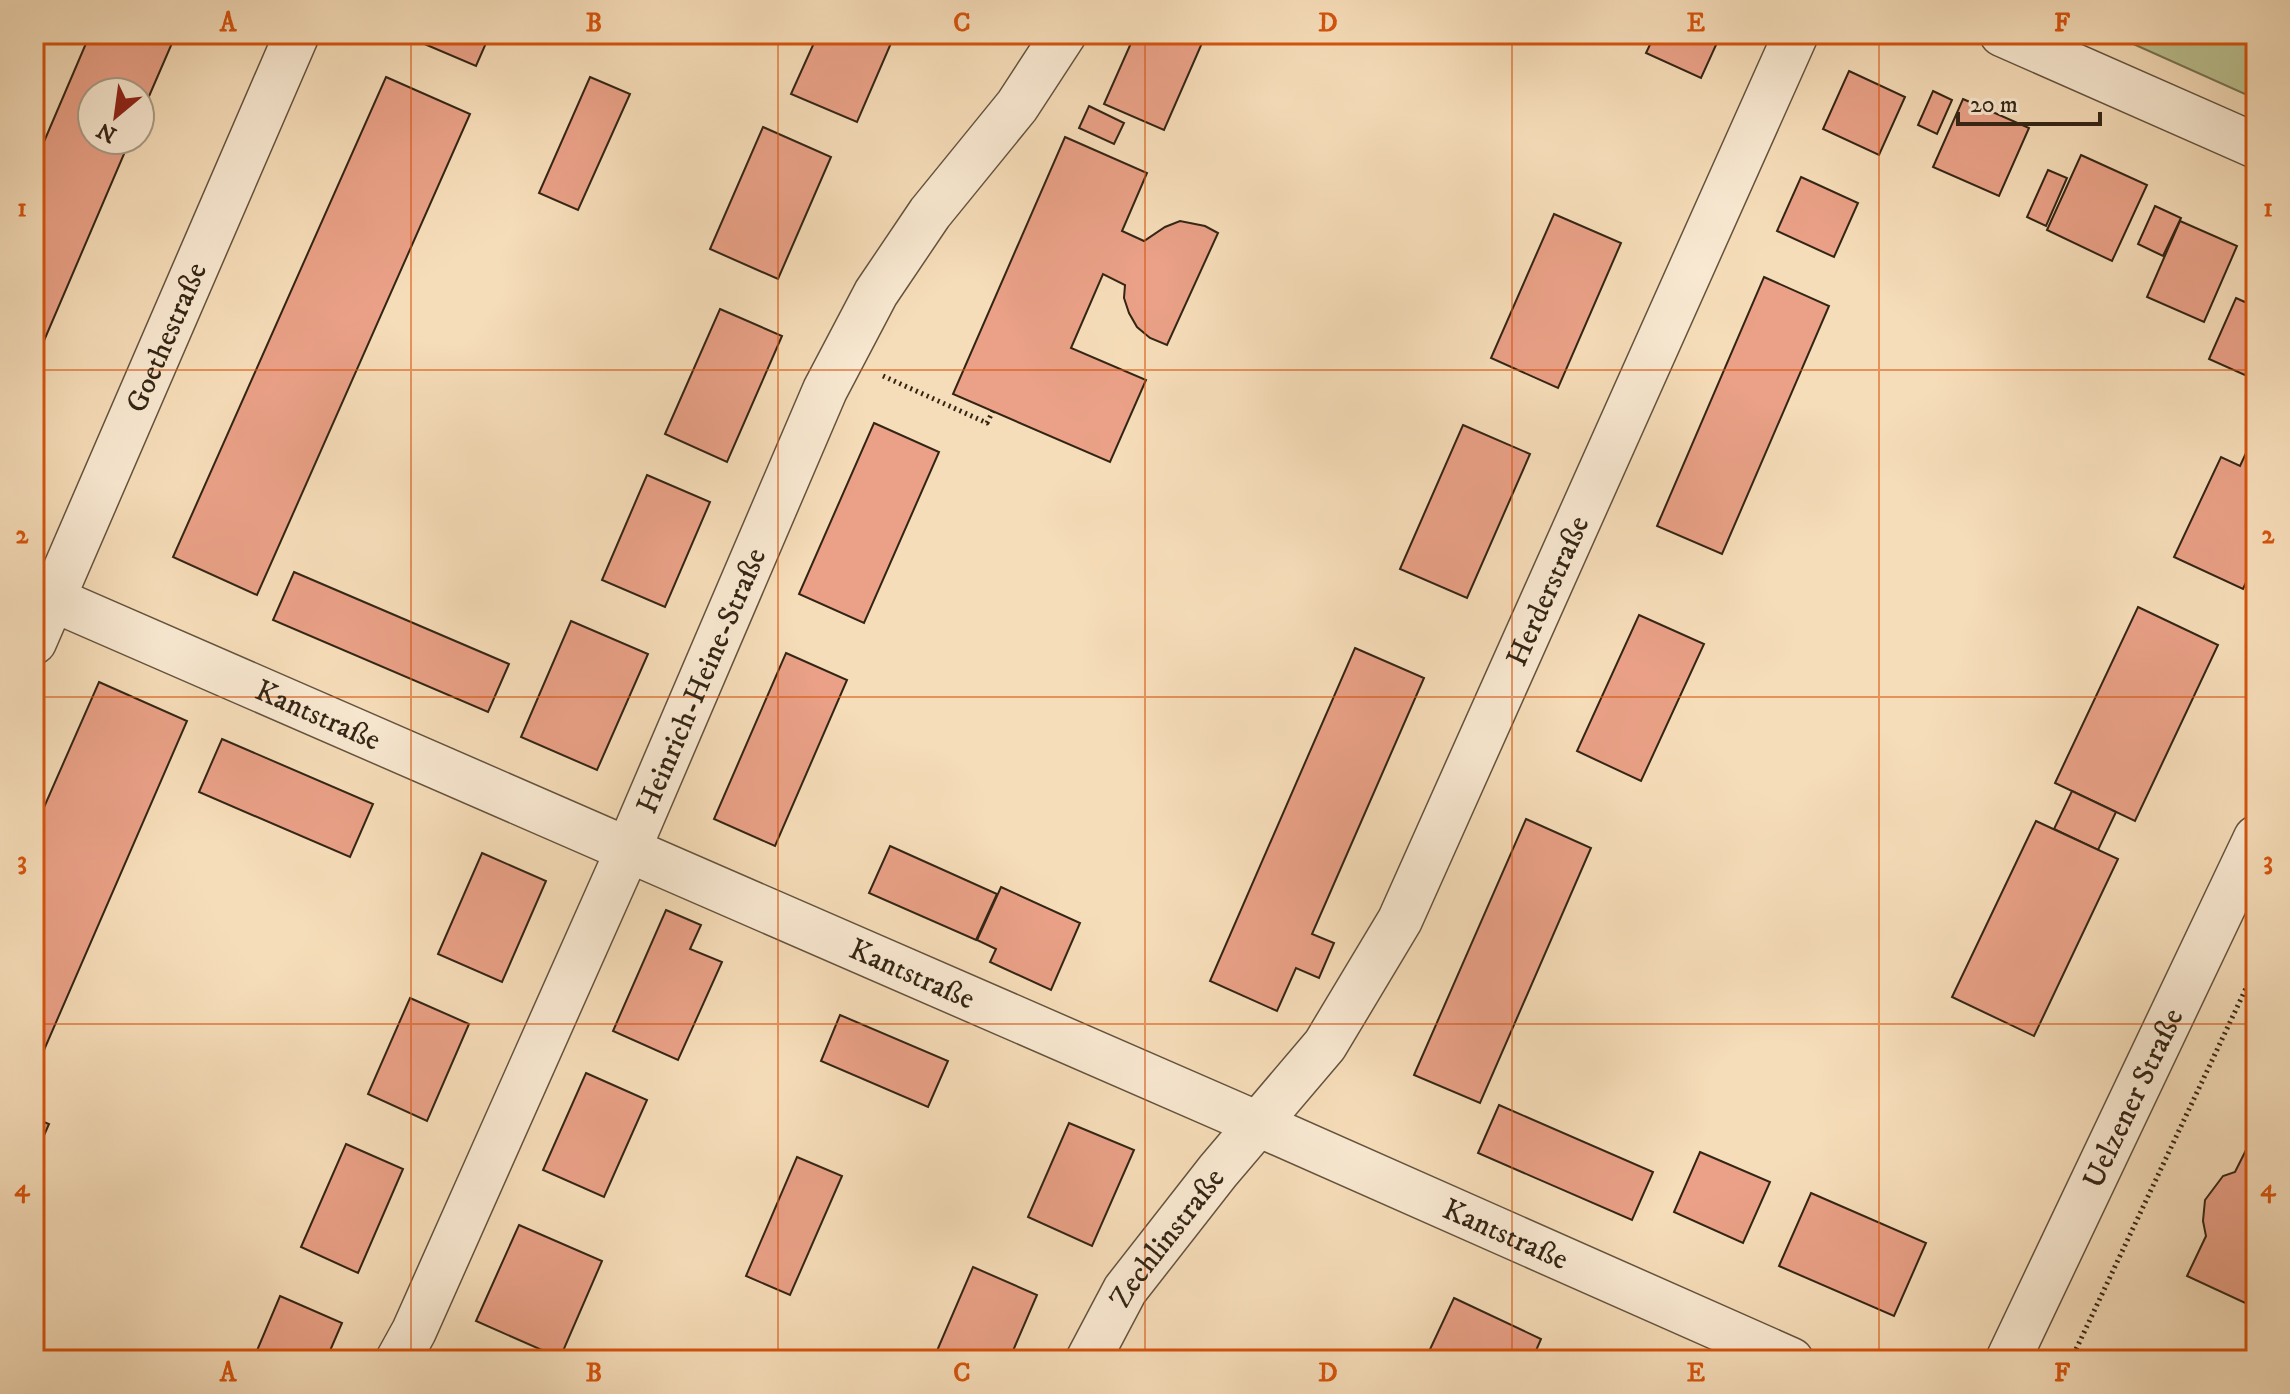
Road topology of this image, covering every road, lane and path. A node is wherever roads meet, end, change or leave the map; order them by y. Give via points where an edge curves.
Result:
1 (297, 34) edge
2 (1064, 34) edge
3 (1796, 34) edge
4 (2002, 34) edge
5 (2256, 146) edge
6 (841, 358) junction
7 (993, 411) dead end
8 (43, 595) edge
9 (34, 642) edge
10 (2256, 838) edge
11 (628, 850) junction
12 (2256, 967) edge
13 (1258, 1124) junction
14 (398, 1360) edge
15 (1088, 1360) edge
16 (1791, 1360) edge
17 (2008, 1360) edge
18 (2071, 1360) edge

1 - 8 street, Goethestraße
2 - 6 street, Heinrich-Heine-Straße via 1017,106 930,213 876,293
3 - 13 street, Herderstraße via 1400,920 1325,1045
4 - 5 street
6 - 7 path via 987,423
6 - 11 street, Heinrich-Heine-Straße
8 - 9 street, Goethestraße
8 - 11 street, Kantstraße
10 - 17 street, Uelzener Straße
11 - 13 street, Kantstraße
11 - 14 street, Heinrich-Heine-Straße
12 - 18 path
13 - 15 street, Zechlinstraße via 1125,1290
13 - 16 street, Kantstraße

